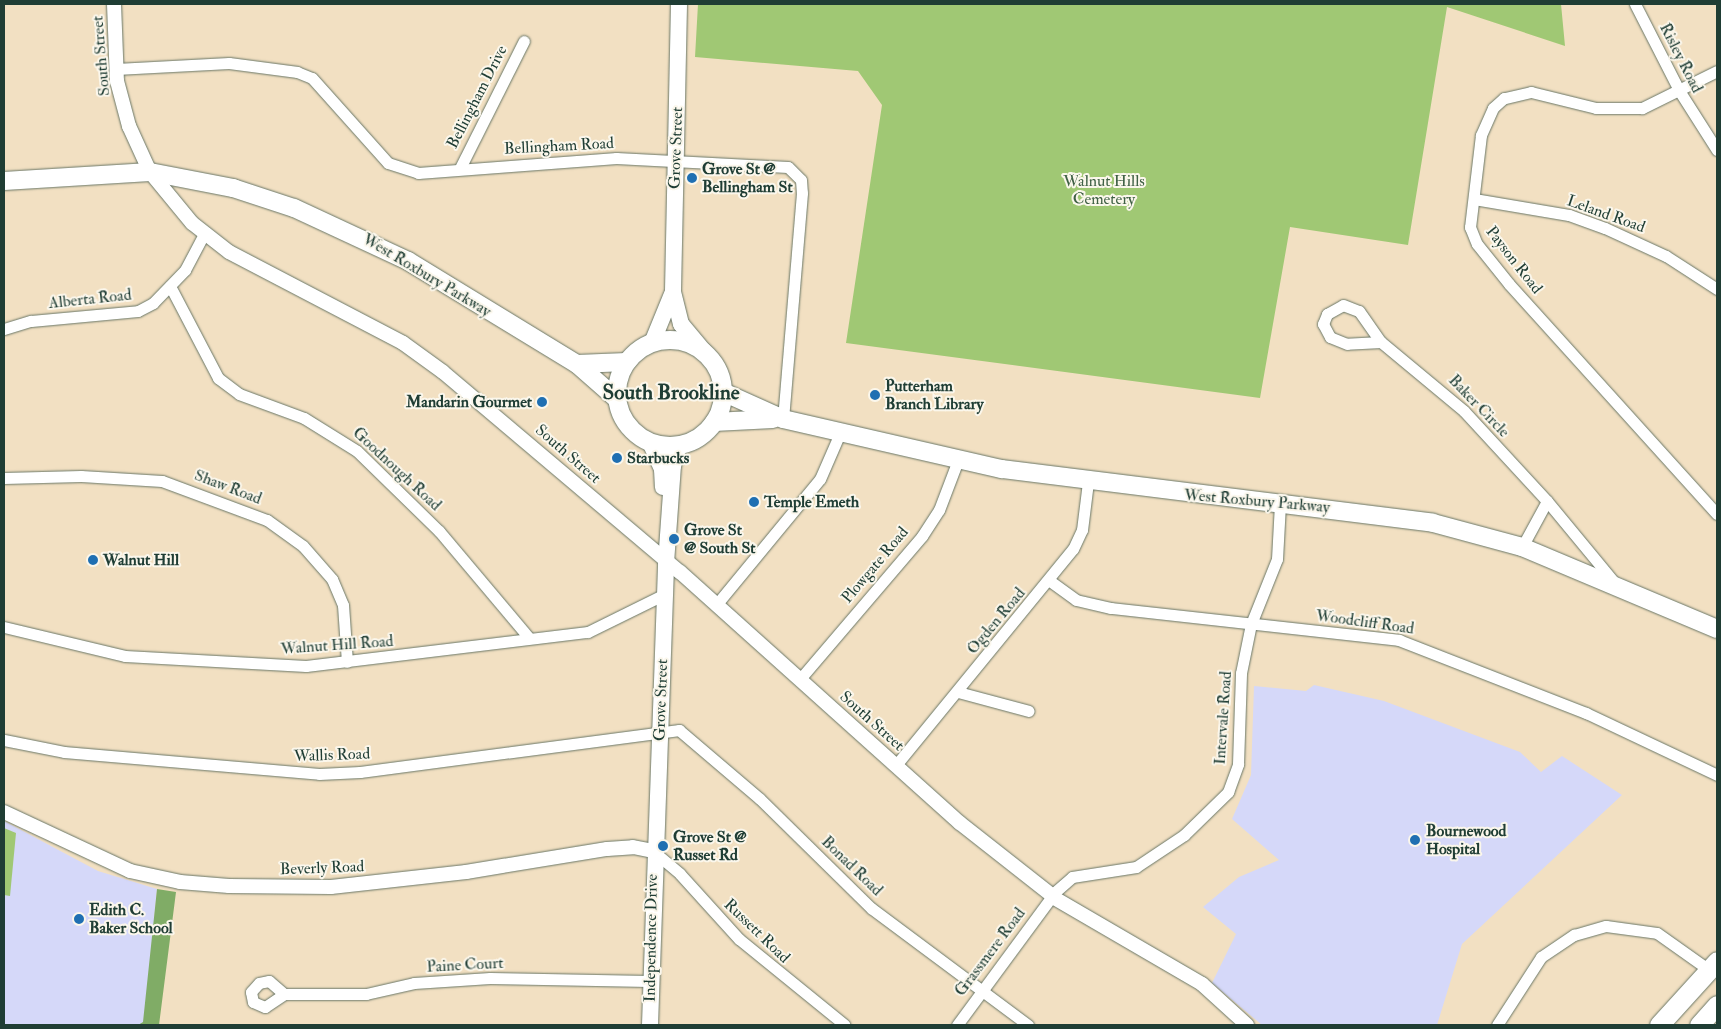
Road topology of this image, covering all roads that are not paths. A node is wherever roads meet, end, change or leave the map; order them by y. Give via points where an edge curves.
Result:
1 (114, 4) edge
2 (679, 4) edge
3 (1635, 4) edge
4 (524, 41) dead end
5 (116, 69) junction
6 (1717, 71) edge
7 (1680, 92) junction
8 (1717, 150) edge
9 (675, 160) junction
10 (460, 168) junction
11 (150, 172) junction
12 (4, 181) edge
13 (1474, 199) junction
14 (204, 234) junction
15 (170, 286) junction
16 (1717, 289) edge
17 (673, 292) junction
18 (4, 329) edge
19 (1381, 342) junction
20 (652, 343) junction
21 (707, 355) junction
22 (627, 362) junction
23 (577, 364) junction
24 (723, 392) junction
25 (617, 399) junction
26 (783, 419) junction
27 (714, 422) junction
28 (840, 433) junction
29 (650, 442) junction
30 (679, 445) junction
31 (958, 460) junction
32 (4, 478) edge
33 (1088, 482) junction
34 (1547, 501) junction
35 (1280, 503) junction
36 (1717, 514) edge
37 (1522, 547) junction
38 (666, 556) junction
39 (1050, 581) junction
40 (1614, 582) junction
41 (665, 594) junction
42 (716, 605) junction
43 (1250, 624) junction
44 (4, 627) edge
45 (1717, 629) edge
46 (529, 638) junction
47 (347, 662) junction
48 (800, 679) junction
49 (958, 692) junction
50 (1028, 711) dead end
51 (660, 729) junction
52 (4, 740) edge
53 (896, 765) junction
54 (1717, 774) edge
55 (4, 812) edge
56 (653, 851) junction
57 (1053, 896) junction
58 (1714, 963) edge
59 (650, 980) junction
60 (980, 991) junction
61 (284, 994) dead end
62 (1717, 1005) edge
63 (650, 1025) edge
64 (845, 1025) edge
65 (956, 1025) edge
66 (1028, 1025) edge
67 (1247, 1025) edge
68 (1497, 1025) edge
69 (1660, 1025) edge
70 (1699, 1025) edge

1 - 5 street, South Street
2 - 9 main road, Grove Street
3 - 7 street, Risley Road
4 - 10 street, Bellingham Drive
5 - 10 street, Bellingham Road via 228,62 284,68 312,78 388,164 418,174
5 - 11 street, South Street via 125,115
6 - 7 street, Payson Road
7 - 8 street, Risley Road
7 - 13 street, Payson Road via 1642,108 1616,110 1530,92 1504,98 1493,108 1483,128
9 - 10 street, Bellingham Road via 572,160
9 - 17 main road, Grove Street
9 - 26 street, Bellingham Road via 770,163 788,167 801,180
11 - 12 main road, West Roxbury Parkway
11 - 14 street, South Street
11 - 23 main road, West Roxbury Parkway via 248,193 358,234
13 - 16 street, Leland Road via 1569,215 1606,228 1666,256
13 - 36 street, Payson Road via 1470,227 1477,244
14 - 15 street, Alberta Road
14 - 38 street, South Street via 229,252 403,343 492,411
15 - 18 street, Alberta Road via 138,311 31,321
15 - 46 street, Goodnough Road via 218,378 240,394 304,418 357,451 439,531
17 - 20 main road, Grove Street
17 - 21 main road, Grove Street via 681,324
19 - 19 street, Baker Circle via 1353,307 1343,305 1327,314 1323,324 1330,337 1347,344
19 - 34 street, Baker Circle via 1464,411
20 - 21 main road via 682,341
20 - 22 main road
21 - 24 main road via 716,366
22 - 23 main road
22 - 25 main road via 618,379
23 - 25 main road, West Roxbury Parkway
24 - 26 main road, West Roxbury Parkway
24 - 27 main road
25 - 29 main road via 627,425
26 - 27 main road, West Roxbury Parkway
26 - 28 main road, West Roxbury Parkway
27 - 30 main road via 693,441
28 - 31 main road, West Roxbury Parkway
28 - 42 street via 820,479
29 - 30 main road
29 - 38 main road, Grove Street via 663,474 662,541
30 - 38 main road, Grove Street via 673,466
31 - 33 main road, West Roxbury Parkway
31 - 48 street, Plowgate Road via 939,510 922,536
32 - 47 street, Shaw Road via 80,476 162,481 267,520 303,546 332,579 343,605
33 - 35 main road, West Roxbury Parkway
33 - 39 street, Ogden Road via 1082,530
34 - 37 street
34 - 40 street, Baker Circle
35 - 37 main road, West Roxbury Parkway via 1395,515
35 - 43 street, Intervale Road via 1277,559
37 - 40 main road, West Roxbury Parkway
38 - 41 main road, Grove Street
38 - 42 street, South Street
39 - 43 street, Woodcliff Road via 1076,600 1111,608
39 - 49 street, Ogden Road
40 - 45 main road, West Roxbury Parkway
41 - 46 street, Walnut Hill Road via 608,626
41 - 51 main road, Grove Street
42 - 48 street, South Street
43 - 54 street, Woodcliff Road via 1418,646 1586,713
43 - 57 street, Intervale Road via 1241,673 1238,764 1228,792 1184,835 1136,867 1072,877
44 - 47 street, Walnut Hill Road via 125,656 266,666
46 - 47 street, Walnut Hill Road
48 - 53 street, South Street
49 - 50 street
49 - 53 street, Ogden Road
51 - 52 street, Wallis Road via 369,771 319,774 113,758
51 - 56 main road, Grove Street
51 - 60 street, Bonad Road via 679,730 689,736 871,908
53 - 57 street, South Street via 1001,858
55 - 56 street, Beverly Road via 130,871 180,882 229,886 349,886 616,848
56 - 59 main road, Independence Drive
56 - 64 street, Russett Road via 680,874 745,945
57 - 60 street, Grassmere Road
57 - 67 street, South Street via 1202,984
58 - 68 street via 1664,936 1629,926 1606,926 1574,935 1541,957
58 - 69 highway
59 - 61 street, Paine Court via 490,978 414,983 366,994
59 - 63 main road, Independence Drive
60 - 65 street, Grassmere Road
60 - 66 street, Bonad Road
62 - 70 highway

